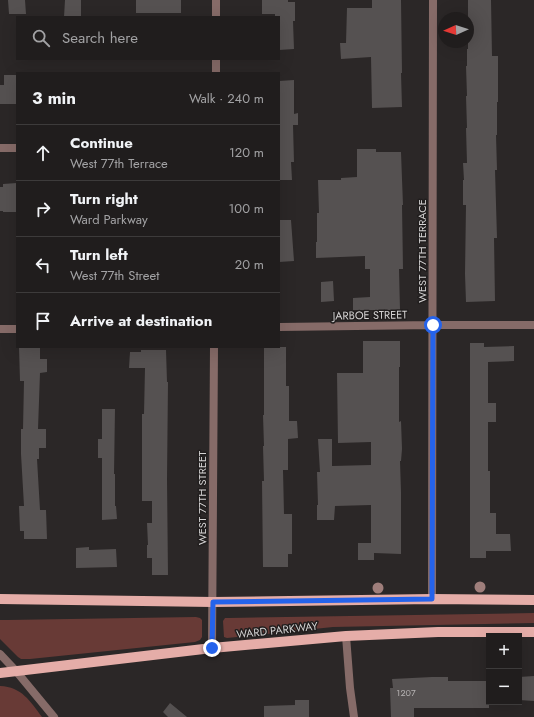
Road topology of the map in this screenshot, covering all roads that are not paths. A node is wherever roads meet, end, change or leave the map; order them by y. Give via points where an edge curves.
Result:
1 (216, 0) edge
2 (433, 0) edge
3 (216, 16) edge
4 (216, 60) edge
5 (216, 72) edge
6 (0, 148) edge
7 (16, 148) edge
8 (433, 325) junction
9 (534, 325) edge
10 (280, 327) edge
11 (0, 329) edge
12 (16, 329) edge
13 (214, 348) edge
14 (0, 599) edge
15 (432, 599) junction
16 (534, 600) edge
17 (213, 602) junction
18 (534, 632) edge
19 (346, 636) junction
20 (212, 648) junction
21 (0, 654) edge
22 (16, 671) junction
23 (0, 673) edge
24 (54, 717) edge
25 (354, 717) edge

1 - 3 street
2 - 8 street, WEST 77TH TERRACE
4 - 5 street
6 - 7 street
8 - 9 street, JARBOE STREET
8 - 10 street, JARBOE STREET
8 - 15 street, WEST 77TH TERRACE
11 - 12 street
13 - 17 street, WEST 77TH STREET
14 - 17 main road
15 - 16 main road
15 - 17 main road
17 - 20 street, WEST 77TH STREET
18 - 19 main road, WARD PARKWAY via 438,632
19 - 20 main road, WARD PARKWAY
19 - 25 street
20 - 22 main road, WARD PARKWAY
21 - 22 street
22 - 23 main road, WARD PARKWAY
22 - 24 street

